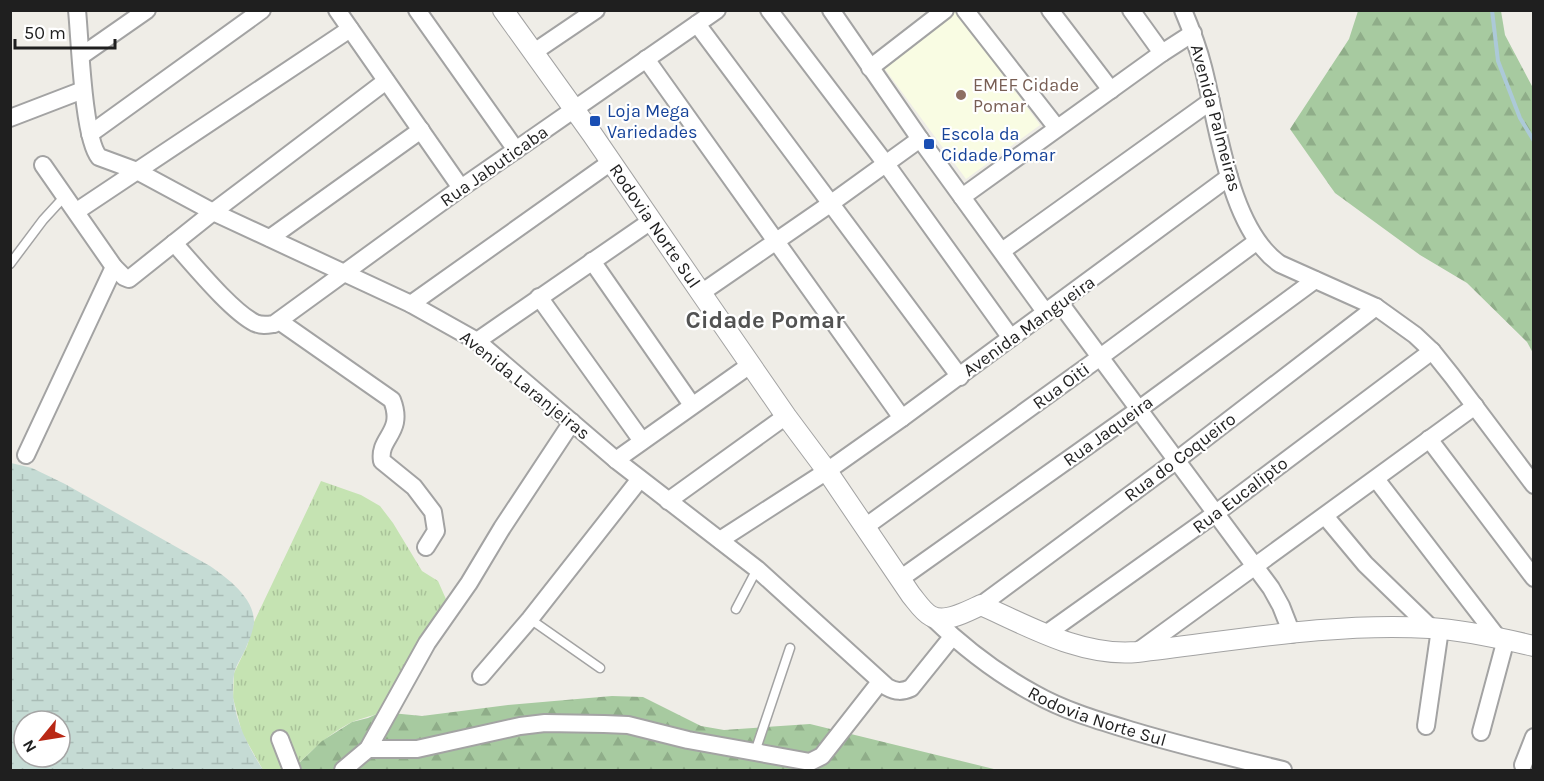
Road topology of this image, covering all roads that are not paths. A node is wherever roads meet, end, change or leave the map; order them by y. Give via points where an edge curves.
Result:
1 (77, 10) edge
2 (147, 10) edge
3 (262, 10) edge
4 (337, 10) edge
5 (417, 10) edge
6 (503, 10) edge
7 (596, 10) edge
8 (717, 10) edge
9 (769, 10) edge
10 (945, 10) edge
11 (965, 10) edge
12 (1050, 10) edge
13 (1131, 10) edge
14 (1183, 10) edge
15 (832, 11) edge
16 (697, 24) junction
17 (350, 28) junction
18 (1193, 33) junction
19 (534, 52) junction
20 (1162, 53) junction
21 (81, 56) junction
22 (646, 59) junction
23 (870, 68) junction
24 (386, 81) junction
25 (83, 90) junction
26 (1111, 90) junction
27 (1211, 101) junction
28 (575, 109) junction
29 (10, 118) edge
30 (1057, 128) junction
31 (421, 130) junction
32 (90, 134) junction
33 (920, 139) junction
34 (516, 150) junction
35 (611, 162) junction
36 (886, 164) junction
37 (43, 165) dead end
38 (137, 171) junction
39 (1229, 177) junction
40 (461, 188) junction
41 (65, 196) junction
42 (962, 197) junction
43 (830, 204) junction
44 (76, 211) junction
45 (213, 212) junction
46 (651, 221) junction
47 (270, 238) junction
48 (777, 242) junction
49 (1256, 242) junction
50 (174, 243) junction
51 (1002, 251) junction
52 (592, 261) junction
53 (10, 264) edge
54 (114, 267) junction
55 (345, 272) junction
56 (1315, 280) junction
57 (701, 293) junction
58 (539, 297) junction
59 (1060, 303) junction
60 (411, 304) junction
61 (1376, 307) junction
62 (1046, 313) junction
63 (277, 323) junction
64 (1011, 339) junction
65 (477, 341) junction
66 (1432, 351) junction
67 (1099, 358) junction
68 (750, 365) junction
69 (960, 377) junction
70 (692, 405) junction
71 (1474, 406) junction
72 (1138, 410) junction
73 (786, 416) junction
74 (902, 418) junction
75 (572, 422) junction
76 (1429, 439) junction
77 (642, 441) junction
78 (26, 455) dead end
79 (616, 460) junction
80 (1177, 460) junction
81 (827, 471) junction
82 (640, 479) junction
83 (1376, 479) junction
84 (1533, 485) edge
85 (669, 501) junction
86 (1216, 513) junction
87 (1325, 516) junction
88 (865, 527) junction
89 (720, 540) junction
90 (426, 547) dead end
91 (1256, 566) junction
92 (757, 569) junction
93 (1533, 578) edge
94 (900, 579) junction
95 (981, 605) junction
96 (736, 609) dead end
97 (933, 618) junction
98 (530, 619) junction
99 (1436, 628) junction
100 (1046, 634) junction
101 (1292, 634) junction
102 (952, 637) junction
103 (1502, 639) junction
104 (1533, 646) edge
105 (790, 648) dead end
106 (1137, 652) junction
107 (600, 668) dead end
108 (481, 676) dead end
109 (880, 682) junction
110 (1426, 726) dead end
111 (1481, 732) dead end
112 (1533, 737) edge
113 (280, 740) dead end
114 (368, 748) junction
115 (755, 752) junction
116 (1523, 765) dead end
117 (292, 771) edge
118 (343, 771) edge
119 (1283, 771) edge

1 - 21 street, Avenida Laranjeiras
2 - 21 street
3 - 32 street
4 - 17 street
5 - 34 street
6 - 19 street, Rodovia Norte Sul
7 - 19 street
8 - 16 street, Rua Jabuticaba
9 - 36 street
10 - 23 street
11 - 30 street
12 - 26 street
13 - 20 street
14 - 18 street, Avenida Palmeiras
15 - 23 street
16 - 22 street, Rua Jabuticaba
16 - 43 street
17 - 24 street
17 - 38 street
18 - 20 street
18 - 27 street, Avenida Palmeiras
19 - 28 street, Rodovia Norte Sul
20 - 26 street
21 - 25 street, Avenida Laranjeiras
22 - 28 street, Rua Jabuticaba
22 - 48 street
23 - 33 street
24 - 31 street
24 - 45 street
25 - 29 street
25 - 32 street, Avenida Laranjeiras
26 - 30 street
27 - 39 street, Avenida Palmeiras
27 - 51 street
28 - 34 street, Rua Jabuticaba
28 - 35 street, Rodovia Norte Sul
30 - 42 street
31 - 40 street
31 - 47 street
32 - 38 street, Avenida Laranjeiras via 99,156
33 - 36 street
33 - 42 street
34 - 40 street, Rua Jabuticaba
35 - 46 street, Rodovia Norte Sul
35 - 60 street
36 - 43 street
36 - 64 street
37 - 41 street
38 - 44 street
38 - 45 street, Avenida Laranjeiras
39 - 49 street, Avenida Palmeiras
39 - 59 street, Avenida Mangueira
40 - 55 street, Rua Jabuticaba
41 - 44 street
41 - 53 lane
42 - 51 street
43 - 48 street
43 - 69 street
44 - 54 street
45 - 47 street, Avenida Laranjeiras
45 - 50 street
46 - 52 street
46 - 57 street, Rodovia Norte Sul
47 - 55 street, Avenida Laranjeiras
48 - 57 street
48 - 74 street
49 - 56 street, Avenida Palmeiras via 1269,257
49 - 67 street, Rua Oiti
50 - 54 street via 129,279
50 - 63 street via 249,319 261,325
51 - 62 street
52 - 58 street
52 - 70 street
54 - 78 street
55 - 60 street, Avenida Laranjeiras
55 - 63 street, Rua Jabuticaba
56 - 61 street, Avenida Palmeiras
56 - 72 street, Rua Jaqueira
57 - 68 street, Rodovia Norte Sul
58 - 65 street
58 - 77 street
59 - 62 street, Avenida Mangueira
59 - 67 street
60 - 65 street, Avenida Laranjeiras
61 - 66 street, Avenida Palmeiras
61 - 80 street, Rua do Coqueiro
62 - 64 street, Avenida Mangueira
63 - 90 street via 392,400 397,416 380,453 382,461 414,487 433,512 436,531
64 - 69 street, Avenida Mangueira
65 - 75 street, Avenida Laranjeiras
66 - 71 street, Avenida Palmeiras
66 - 86 street, Rua Eucalipto
67 - 72 street
67 - 88 street, Rua Oiti
68 - 70 street
68 - 73 street, Rodovia Norte Sul
69 - 74 street, Avenida Mangueira
70 - 77 street
71 - 76 street
71 - 84 street, Avenida Palmeiras
72 - 80 street
72 - 94 street, Rua Jaqueira
73 - 81 street, Rodovia Norte Sul
73 - 85 street
74 - 81 street, Avenida Mangueira
75 - 79 street, Avenida Laranjeiras
75 - 114 street via 427,643
76 - 83 street
76 - 93 street
77 - 79 street
79 - 82 street, Avenida Laranjeiras
80 - 86 street
80 - 95 street, Rua do Coqueiro
81 - 88 street, Rodovia Norte Sul
81 - 89 street, Avenida Mangueira
82 - 85 street, Avenida Laranjeiras
82 - 98 street
83 - 87 street
83 - 103 street
85 - 89 street, Avenida Laranjeiras
86 - 91 street
86 - 100 street, Rua Eucalipto
87 - 91 street
87 - 99 street via 1365,564
88 - 94 street, Rodovia Norte Sul
89 - 92 street, Avenida Laranjeiras
91 - 101 street via 1278,598
91 - 106 street
92 - 96 lane
92 - 109 street, Avenida Laranjeiras
94 - 97 street, Rodovia Norte Sul
95 - 97 street
95 - 100 street
97 - 102 street, Rodovia Norte Sul
98 - 107 lane
98 - 108 street
99 - 101 street via 1338,628
99 - 103 street
99 - 110 street
100 - 106 street via 1100,652
101 - 106 street
102 - 109 street, Avenida Laranjeiras via 911,688 895,691
102 - 119 street, Rodovia Norte Sul via 1037,695 1096,720
103 - 104 street
103 - 111 street
105 - 115 lane
109 - 115 street via 818,759 806,761
112 - 116 street
113 - 117 street
114 - 115 street via 417,749 520,726 564,723 628,725
114 - 118 street

